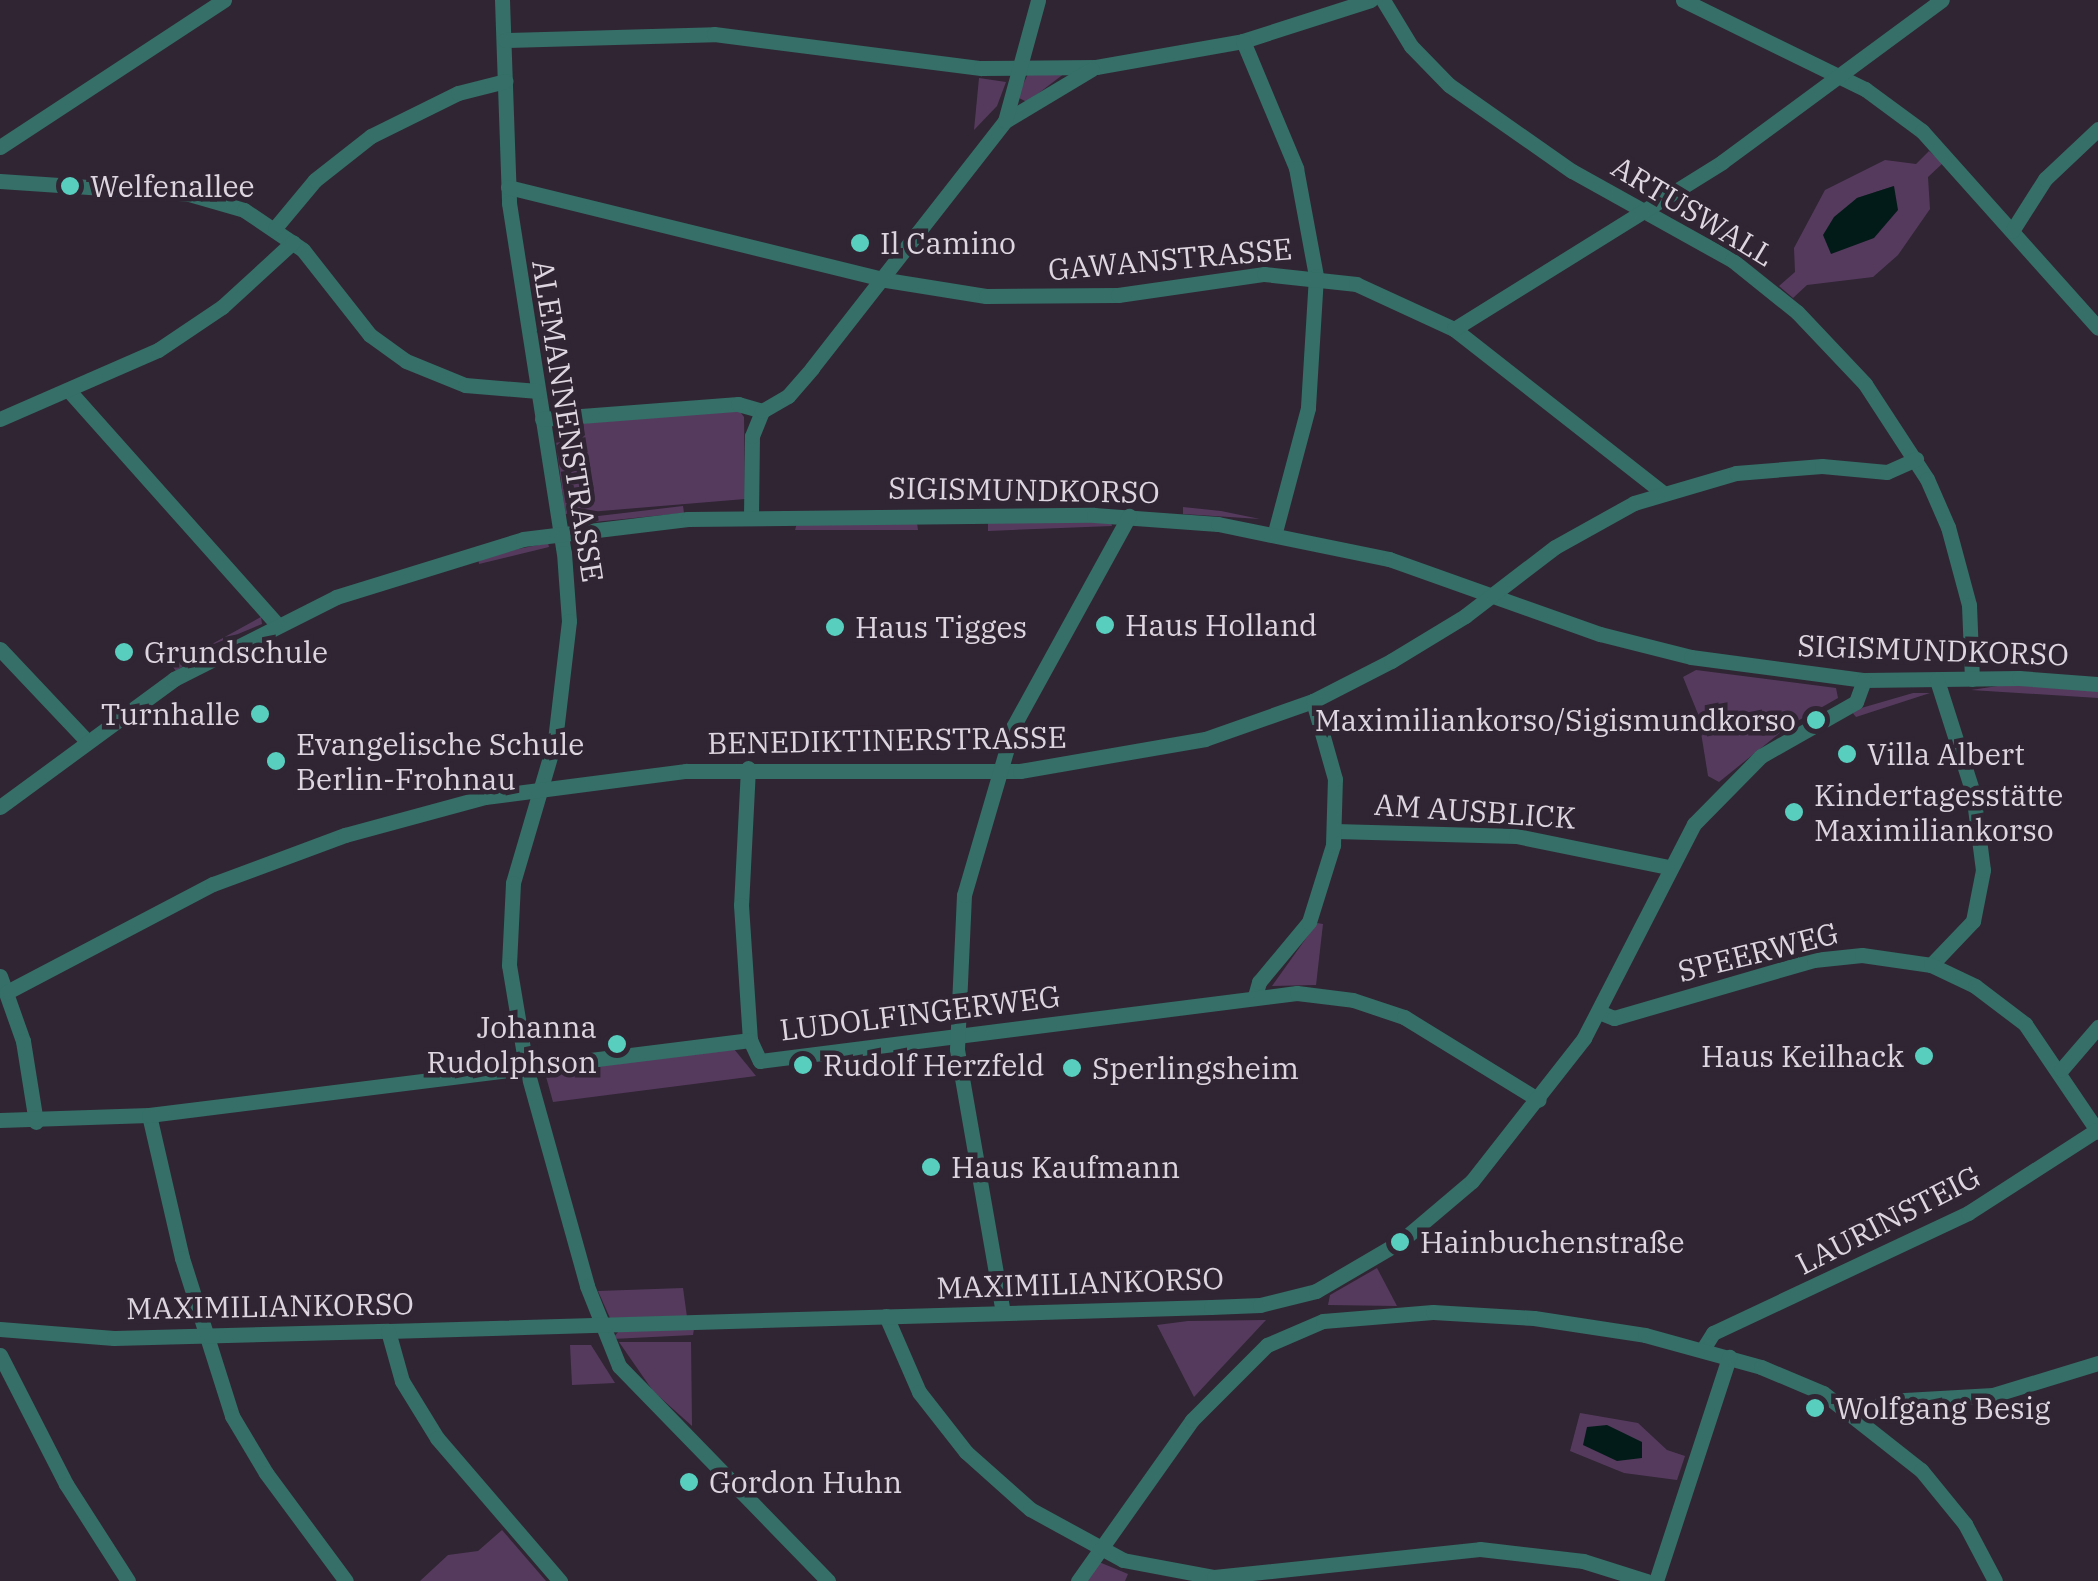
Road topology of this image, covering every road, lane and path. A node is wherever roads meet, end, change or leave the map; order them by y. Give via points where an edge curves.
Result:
1 (502, 0) edge
2 (1038, 0) edge
3 (1372, 0) edge
4 (1383, 0) edge
5 (1683, 0) edge
6 (1942, 0) edge
7 (216, 2) edge
8 (505, 40) junction
9 (1243, 41) junction
10 (1096, 67) junction
11 (1019, 69) junction
12 (1840, 76) junction
13 (505, 81) junction
14 (1005, 121) junction
15 (2098, 129) edge
16 (0, 147) edge
17 (0, 181) edge
18 (508, 187) junction
19 (1643, 210) junction
20 (275, 228) junction
21 (2012, 231) junction
22 (293, 242) junction
23 (1316, 276) junction
24 (886, 280) junction
25 (1454, 328) junction
26 (2098, 328) edge
27 (538, 392) junction
28 (71, 393) junction
29 (762, 411) junction
30 (0, 419) edge
31 (542, 419) junction
32 (1916, 460) junction
33 (1662, 492) junction
34 (1130, 516) junction
35 (751, 517) junction
36 (561, 532) junction
37 (1274, 532) junction
38 (1493, 596) junction
39 (276, 623) junction
40 (0, 650) edge
41 (1972, 679) junction
42 (1864, 680) junction
43 (1937, 680) junction
44 (2098, 684) edge
45 (1314, 700) junction
46 (86, 740) junction
47 (748, 768) junction
48 (996, 772) junction
49 (542, 788) junction
50 (0, 807) edge
51 (1335, 831) junction
52 (1669, 867) junction
53 (1931, 965) junction
54 (3, 984) edge
55 (1254, 996) junction
56 (1599, 1012) junction
57 (2098, 1027) edge
58 (956, 1036) junction
59 (750, 1040) junction
60 (526, 1067) junction
61 (2061, 1070) junction
62 (1539, 1100) junction
63 (149, 1115) junction
64 (0, 1120) edge
65 (36, 1122) junction
66 (2097, 1131) edge
67 (1316, 1291) junction
68 (1275, 1302) junction
69 (1003, 1312) junction
70 (886, 1316) junction
71 (1317, 1323) junction
72 (600, 1324) junction
73 (0, 1329) edge
74 (388, 1331) junction
75 (1284, 1334) junction
76 (205, 1336) junction
77 (1703, 1349) junction
78 (0, 1355) edge
79 (1729, 1357) junction
80 (2098, 1362) edge
81 (1859, 1415) junction
82 (1098, 1549) junction
83 (821, 1579) edge
84 (128, 1581) edge
85 (346, 1581) edge
86 (560, 1581) edge
87 (1078, 1581) edge
88 (1647, 1581) edge
89 (1656, 1581) edge
90 (1995, 1581) edge

1 - 8 street, ALEMANNENSTRASSE
2 - 11 street
3 - 9 street
4 - 19 street, ARTUSWALL via 1412,46 1449,85 1572,172
5 - 12 street
6 - 12 street
7 - 16 street
8 - 11 street via 714,34
8 - 13 street, ALEMANNENSTRASSE
9 - 10 street
9 - 23 street via 1296,168
10 - 11 street
10 - 14 street
11 - 14 street
12 - 19 street
12 - 21 street via 1922,132
13 - 18 street, ALEMANNENSTRASSE
13 - 20 street via 458,93 371,136 315,180
14 - 24 street
15 - 21 street via 2045,179
17 - 20 street via 189,194
18 - 24 street, GAWANSTRASSE
18 - 27 street, ALEMANNENSTRASSE
19 - 25 street
19 - 32 street, ARTUSWALL via 1732,260 1798,312 1865,384
20 - 22 street
21 - 26 street
22 - 27 street via 370,335 406,362 465,385
22 - 28 street via 222,307 158,350
23 - 24 street, GAWANSTRASSE via 1264,274 1118,295 1027,299
23 - 25 street, GAWANSTRASSE via 1386,295
23 - 37 street via 1308,408
24 - 29 street via 788,396
25 - 33 street, GAWANSTRASSE
27 - 31 street, ALEMANNENSTRASSE
28 - 30 street
28 - 39 street
29 - 31 street via 738,404
29 - 35 street via 752,436
31 - 36 street, ALEMANNENSTRASSE
32 - 33 street, BENEDIKTINERSTRASSE via 1887,472 1822,466 1736,473
32 - 41 street, ARTUSWALL via 1958,553 1969,605
33 - 38 street, BENEDIKTINERSTRASSE via 1590,526
34 - 35 street, SIGISMUNDKORSO
34 - 37 street, SIGISMUNDKORSO
34 - 48 street via 1034,684
35 - 36 street, SIGISMUNDKORSO
36 - 39 street, SIGISMUNDKORSO via 410,570
36 - 49 street, ALEMANNENSTRASSE via 567,660
37 - 38 street, SIGISMUNDKORSO via 1389,559
38 - 42 street, SIGISMUNDKORSO via 1691,657
38 - 45 street, BENEDIKTINERSTRASSE via 1411,650
39 - 46 street, SIGISMUNDKORSO via 174,679
40 - 46 street
41 - 43 street, SIGISMUNDKORSO
41 - 44 street, SIGISMUNDKORSO
42 - 43 street, SIGISMUNDKORSO
42 - 52 street, MAXIMILIANKORSO via 1856,702 1797,731 1722,790
43 - 53 street via 1973,792 1983,870 1973,921
45 - 48 street, BENEDIKTINERSTRASSE via 1225,733 1132,756
45 - 51 street via 1333,768
46 - 50 street, SIGISMUNDKORSO
47 - 48 street, BENEDIKTINERSTRASSE
47 - 49 street, BENEDIKTINERSTRASSE
47 - 59 street via 742,905
48 - 58 street via 964,895
49 - 54 street, BENEDIKTINERSTRASSE via 395,819 296,851
49 - 60 street, ALEMANNENSTRASSE via 516,870 509,938
51 - 52 street, AM AUSBLICK via 1516,836
51 - 55 street via 1309,922
52 - 56 street, MAXIMILIANKORSO
53 - 56 street, SPEERWEG via 1862,955 1814,960 1614,1018
53 - 61 street, SPEERWEG via 2002,1004
54 - 65 street via 23,1040
55 - 58 street, LUDOLFINGERWEG
55 - 62 street, LUDOLFINGERWEG via 1328,996 1389,1011
56 - 62 street, MAXIMILIANKORSO
57 - 61 street
58 - 59 street, LUDOLFINGERWEG via 760,1061
58 - 69 street via 972,1162
59 - 60 street, LUDOLFINGERWEG
60 - 63 street, LUDOLFINGERWEG
60 - 72 street, ALEMANNENSTRASSE
61 - 66 street, SPEERWEG
62 - 67 street, MAXIMILIANKORSO via 1472,1181 1432,1217
63 - 65 street, LUDOLFINGERWEG
63 - 76 street
64 - 65 street, LUDOLFINGERWEG
66 - 77 street, LAURINSTEIG via 1968,1213 1713,1334
67 - 68 street, MAXIMILIANKORSO
67 - 71 street
68 - 69 street, MAXIMILIANKORSO
68 - 75 street
69 - 70 street, MAXIMILIANKORSO
70 - 72 street, MAXIMILIANKORSO
70 - 82 street via 919,1392 966,1452 1030,1509
71 - 75 street
71 - 77 street via 1393,1313 1534,1318
72 - 74 street, MAXIMILIANKORSO
72 - 83 street, ALEMANNENSTRASSE via 641,1395 771,1516
73 - 76 street, MAXIMILIANKORSO
74 - 76 street, MAXIMILIANKORSO
74 - 86 street via 402,1381 437,1438
75 - 82 street via 1192,1420
76 - 85 street via 252,1451
77 - 79 street
78 - 84 street via 66,1484
79 - 81 street via 1823,1393
79 - 89 street
80 - 81 street via 1994,1395 1887,1401
81 - 90 street via 1945,1496
82 - 87 street
82 - 88 street via 1160,1570 1214,1577 1480,1549 1583,1560

